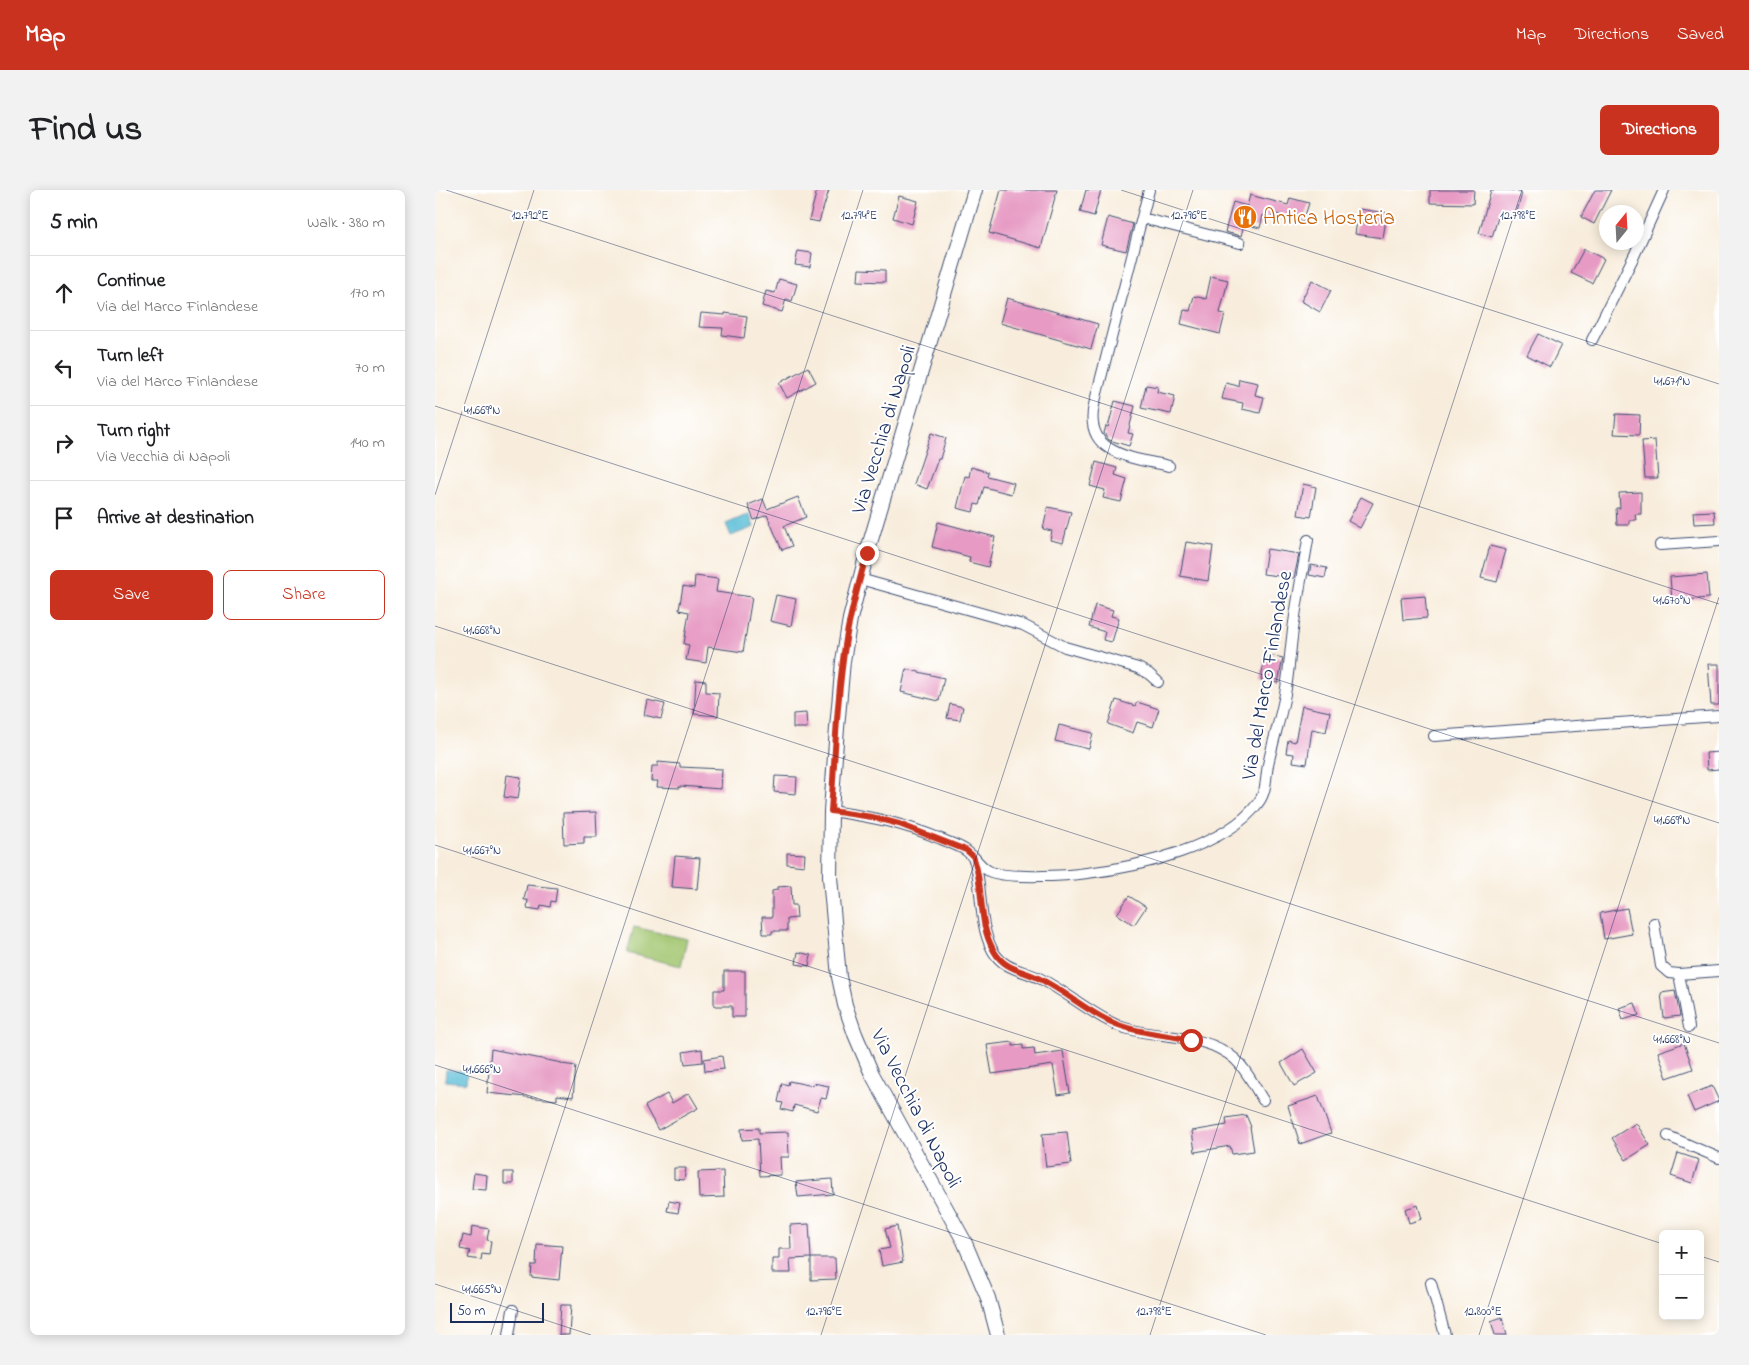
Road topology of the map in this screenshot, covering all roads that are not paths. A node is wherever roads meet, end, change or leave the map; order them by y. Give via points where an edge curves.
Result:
1 (975, 190) edge
2 (1149, 190) edge
3 (1664, 190) edge
4 (1142, 218) junction
5 (1240, 244) dead end
6 (1592, 340) dead end
7 (1169, 466) dead end
8 (1308, 540) dead end
9 (1719, 541) edge
10 (1659, 545) dead end
11 (859, 579) junction
12 (1158, 682) dead end
13 (1719, 716) edge
14 (1434, 736) dead end
15 (831, 811) junction
16 (973, 856) junction
17 (1654, 924) dead end
18 (1719, 971) edge
19 (1679, 974) junction
20 (1689, 1027) dead end
21 (1263, 1100) dead end
22 (1669, 1136) dead end
23 (1719, 1158) edge
24 (1431, 1283) dead end
25 (513, 1310) dead end
26 (509, 1335) edge
27 (998, 1335) edge
28 (1445, 1335) edge

1 - 11 street, Via Vecchia di Napoli
2 - 4 street
3 - 6 street
4 - 5 street
4 - 7 street via 1093,405 1092,424 1099,440 1113,451
8 - 16 street, Via del Marco Finlandese via 1285,693 1265,790 1249,814 1223,834 1193,847 1102,871 1067,875 1001,875 988,871
9 - 10 street
11 - 12 street via 1023,625 1065,647 1136,667
11 - 15 street, Via Vecchia di Napoli via 843,661
13 - 14 street
15 - 16 street, Via del Marco Finlandese via 899,824 962,848
15 - 27 street, Via Vecchia di Napoli via 831,894 839,977 845,1004 865,1059 967,1248 988,1298
16 - 21 street via 986,933 1003,963 1047,982 1087,1010 1117,1025 1198,1041 1222,1051 1242,1067
17 - 19 street via 1661,966 1669,973
18 - 19 street
19 - 20 street
22 - 23 street
24 - 28 street
25 - 26 street

